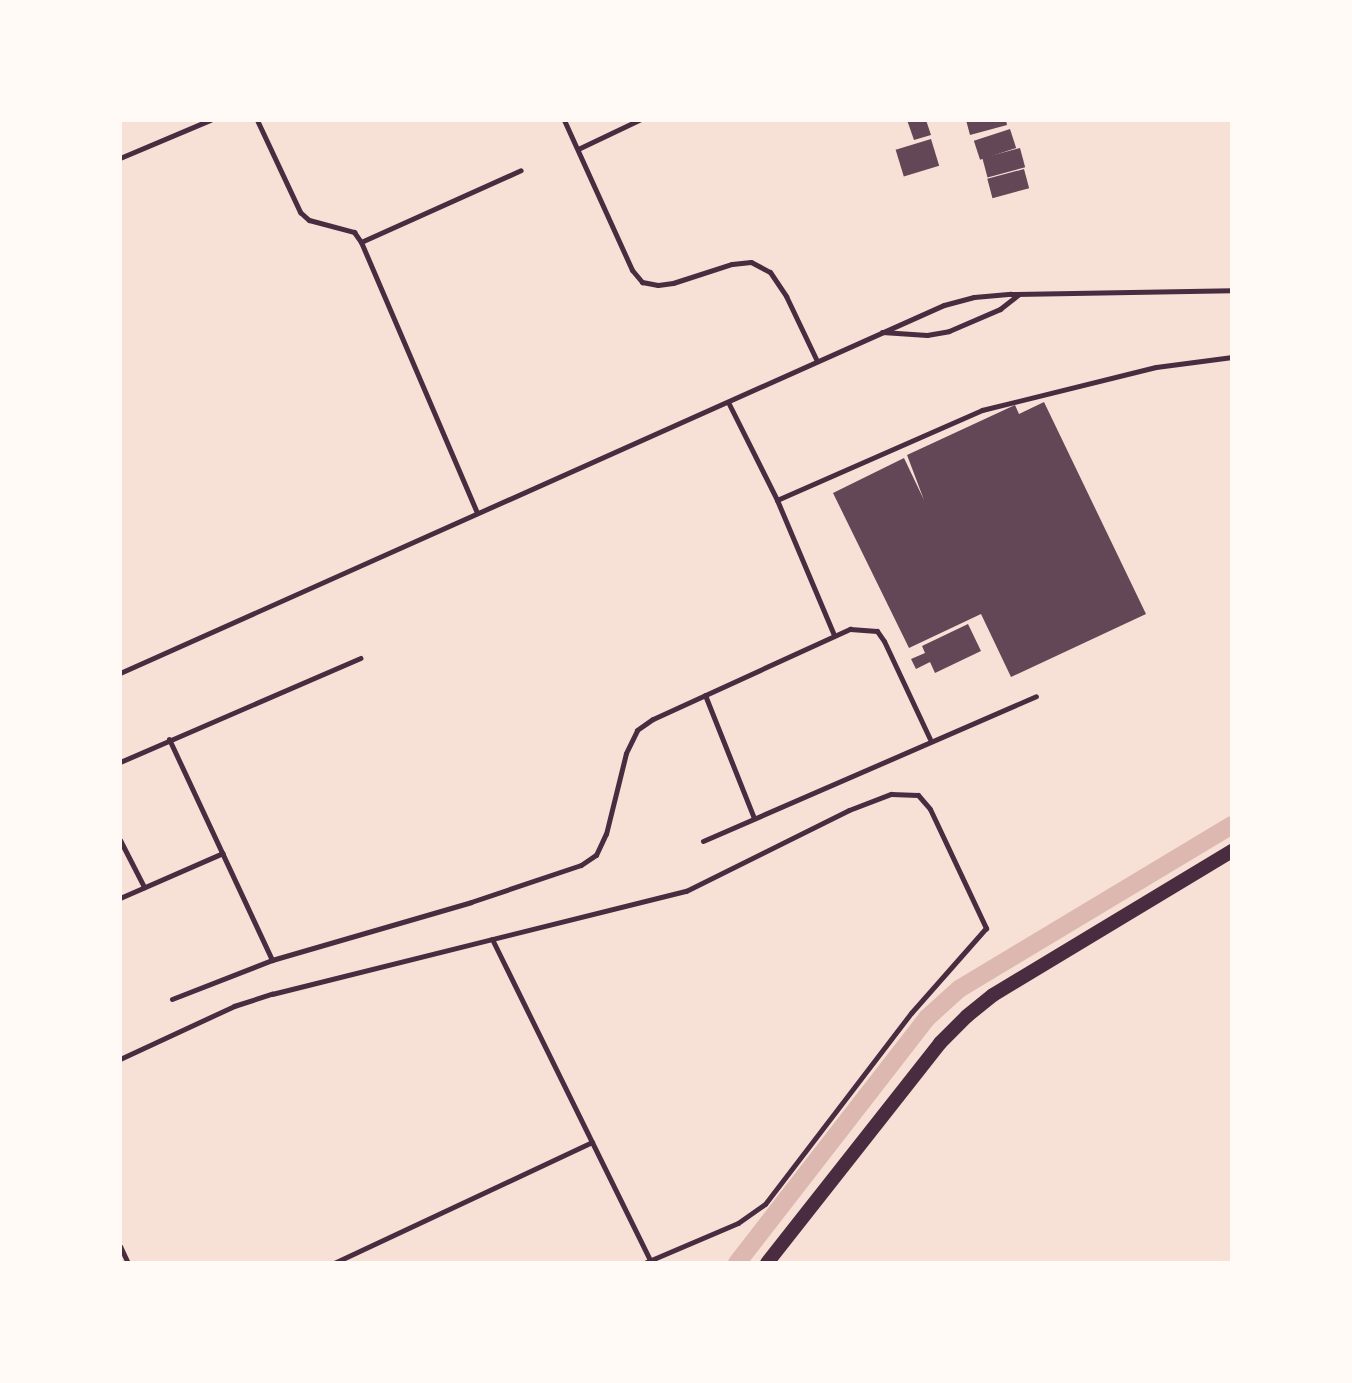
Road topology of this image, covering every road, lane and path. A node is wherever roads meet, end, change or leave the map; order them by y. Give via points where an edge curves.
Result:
1 (210, 120) edge
2 (257, 120) edge
3 (564, 120) edge
4 (639, 120) edge
5 (578, 149) junction
6 (120, 158) edge
7 (521, 170) dead end
8 (361, 242) junction
9 (1232, 290) edge
10 (1019, 294) junction
11 (881, 332) junction
12 (1232, 357) edge
13 (817, 362) junction
14 (728, 402) junction
15 (777, 500) junction
16 (477, 512) junction
17 (834, 635) junction
18 (360, 658) dead end
19 (120, 673) edge
20 (705, 695) junction
21 (1036, 696) dead end
22 (169, 739) junction
23 (930, 739) junction
24 (120, 762) edge
25 (754, 818) junction
26 (120, 840) edge
27 (703, 841) dead end
28 (1232, 851) edge
29 (223, 853) junction
30 (144, 887) junction
31 (120, 898) edge
32 (492, 939) junction
33 (272, 960) junction
34 (172, 999) dead end
35 (120, 1059) edge
36 (592, 1142) junction
37 (120, 1246) edge
38 (647, 1262) edge
39 (128, 1263) edge
40 (334, 1263) edge
41 (767, 1263) edge

1 - 6 lane
2 - 8 lane via 300,212 309,220 354,232
3 - 5 lane
4 - 5 lane
5 - 13 lane via 642,282 673,283 751,262 770,272 786,296
7 - 8 lane
8 - 16 lane
9 - 10 lane
10 - 11 lane via 974,297
10 - 11 lane via 1000,309 949,331
11 - 13 lane
12 - 15 lane via 1156,367 982,410
13 - 14 lane
14 - 15 lane
14 - 16 lane
15 - 17 lane
16 - 19 lane
17 - 20 lane
17 - 23 lane via 850,629 877,631
18 - 22 lane
20 - 25 lane
20 - 33 lane via 637,730 606,834 596,855 581,865
21 - 23 lane
22 - 24 lane
22 - 29 lane
23 - 25 lane
25 - 27 lane
26 - 30 lane
28 - 41 main road via 993,995 967,1016
29 - 30 lane
29 - 33 lane
30 - 31 lane
32 - 35 lane via 234,1006
32 - 36 lane
32 - 38 lane via 686,891 891,794 918,795 930,809 976,902 986,928 979,939 911,1013 765,1204 738,1223
33 - 34 lane
36 - 38 lane
36 - 40 lane
37 - 39 lane

